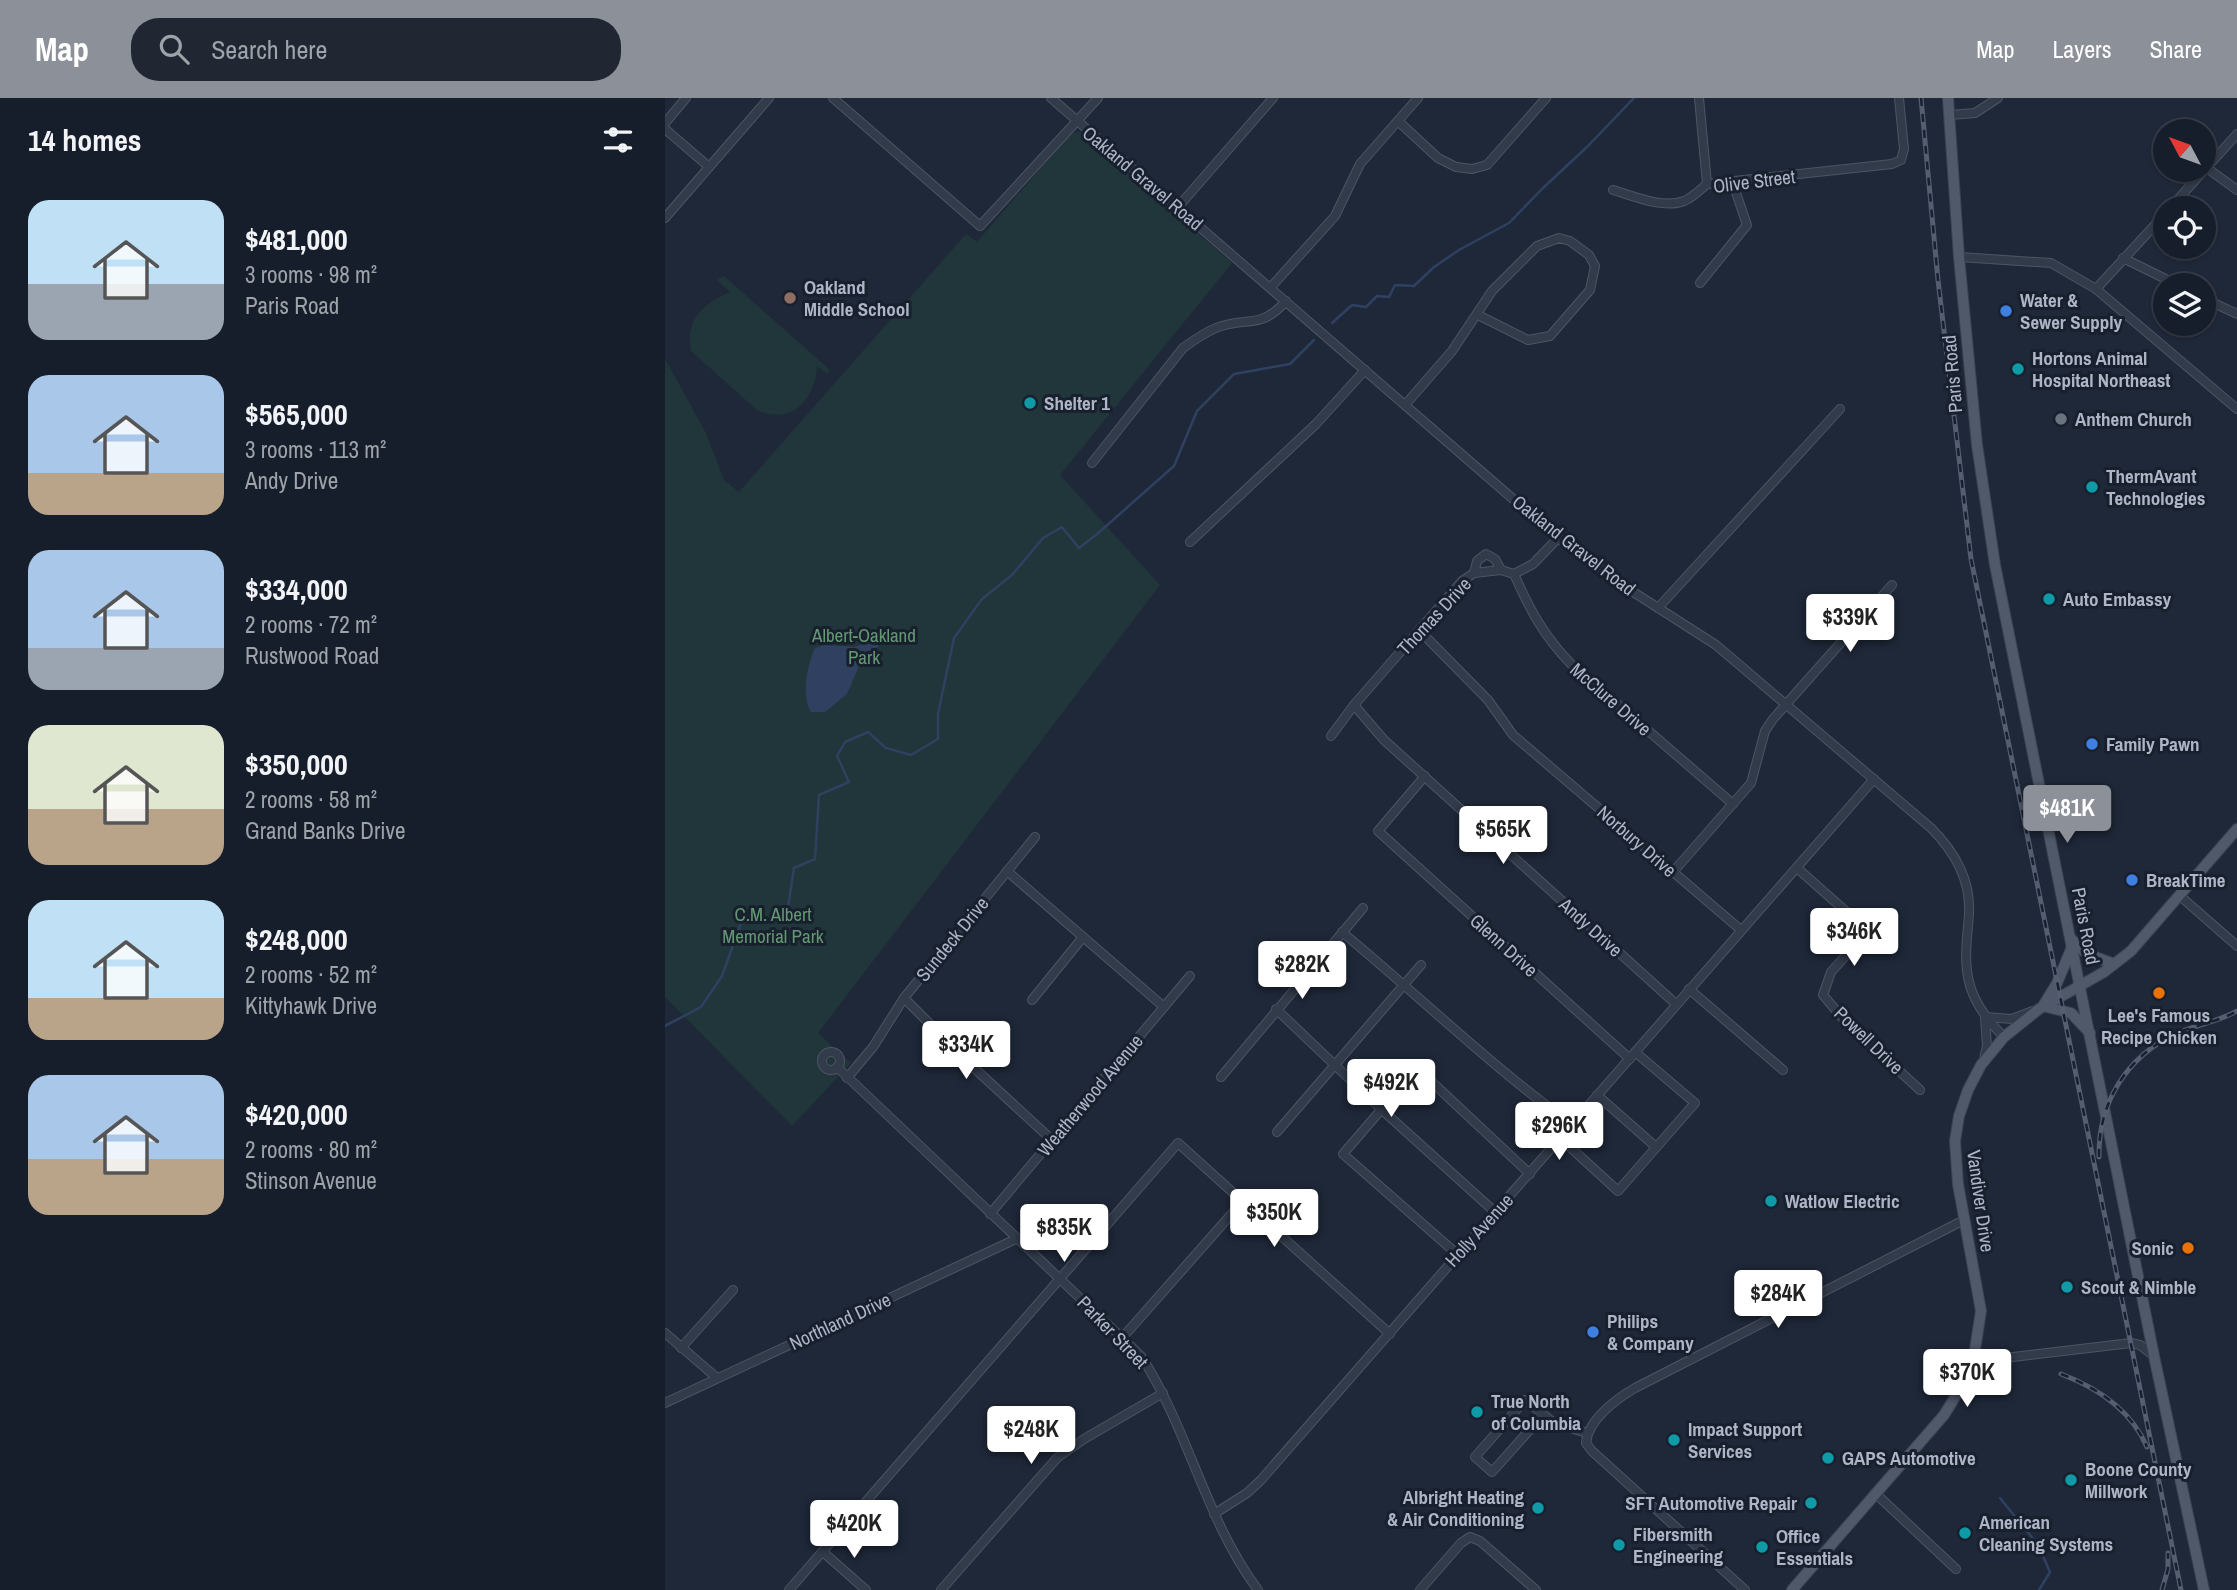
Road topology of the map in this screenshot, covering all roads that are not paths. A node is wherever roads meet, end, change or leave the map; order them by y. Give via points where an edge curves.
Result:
1 (686, 98) edge
2 (769, 98) edge
3 (833, 98) edge
4 (1051, 98) edge
5 (1098, 98) edge
6 (1273, 98) edge
7 (1417, 98) edge
8 (1546, 98) edge
9 (1699, 98) edge
10 (1899, 98) edge
11 (1948, 98) edge
12 (1998, 98) edge
13 (1949, 115) junction
14 (1076, 121) junction
15 (1398, 121) junction
16 (665, 122) edge
17 (665, 128) edge
18 (2237, 134) edge
19 (2216, 158) edge
20 (708, 166) junction
21 (2216, 175) edge
22 (1732, 181) junction
23 (2194, 182) edge
24 (1707, 184) junction
25 (1612, 190) dead end
26 (2237, 190) edge
27 (2181, 196) edge
28 (1178, 207) junction
29 (665, 218) edge
30 (2153, 227) edge
31 (1959, 257) junction
32 (2123, 258) junction
33 (2154, 273) edge
34 (1700, 283) dead end
35 (1271, 287) junction
36 (2096, 289) junction
37 (1286, 301) junction
38 (2216, 304) edge
39 (2237, 314) edge
40 (1478, 315) junction
41 (1365, 370) junction
42 (1405, 405) junction
43 (1840, 409) dead end
44 (2237, 409) edge
45 (1092, 463) dead end
46 (1558, 538) junction
47 (1190, 542) dead end
48 (1501, 570) junction
49 (1474, 573) junction
50 (1514, 574) junction
51 (1892, 585) dead end
52 (1658, 608) junction
53 (1419, 630) junction
54 (1786, 703) junction
55 (1355, 705) junction
56 (1331, 736) dead end
57 (1425, 776) junction
58 (1874, 779) junction
59 (1733, 804) junction
60 (2237, 829) edge
61 (1035, 837) dead end
62 (1797, 868) junction
63 (1007, 872) junction
64 (1674, 872) junction
65 (2180, 896) junction
66 (1363, 908) dead end
67 (1741, 930) junction
68 (1342, 932) junction
69 (1083, 937) junction
70 (2071, 943) junction
71 (2237, 946) edge
72 (2114, 964) junction
73 (1421, 965) dead end
74 (1190, 976) dead end
75 (1406, 985) junction
76 (2080, 986) junction
77 (1689, 989) junction
78 (904, 998) junction
79 (1032, 1000) dead end
80 (1676, 1004) junction
81 (1164, 1007) junction
82 (2041, 1007) junction
83 (1276, 1009) junction
84 (1985, 1017) junction
85 (2090, 1033) junction
86 (2004, 1037) junction
87 (1633, 1055) junction
88 (1981, 1065) junction
89 (1336, 1066) junction
90 (837, 1068) dead end
91 (1783, 1070) dead end
92 (1220, 1077) dead end
93 (847, 1078) junction
94 (1920, 1090) dead end
95 (1597, 1095) junction
96 (1381, 1109) junction
97 (1571, 1124) junction
98 (1277, 1132) dead end
99 (1560, 1138) junction
100 (1052, 1140) junction
101 (1656, 1147) junction
102 (1530, 1174) junction
103 (1243, 1201) junction
104 (1495, 1212) junction
105 (990, 1214) junction
106 (1964, 1220) junction
107 (1016, 1239) junction
108 (1457, 1254) junction
109 (1060, 1279) junction
110 (733, 1290) dead end
111 (665, 1333) edge
112 (1390, 1334) junction
113 (1123, 1337) junction
114 (681, 1348) junction
115 (1974, 1356) junction
116 (2154, 1356) junction
117 (717, 1378) junction
118 (1163, 1393) junction
119 (665, 1403) edge
120 (1543, 1415) junction
121 (1586, 1438) junction
122 (1875, 1493) junction
123 (1214, 1514) junction
124 (823, 1552) junction
125 (1956, 1569) dead end
126 (789, 1590) edge
127 (866, 1590) edge
128 (941, 1590) edge
129 (1258, 1590) edge
130 (1420, 1590) edge
131 (1536, 1590) edge
132 (1745, 1590) edge
133 (1792, 1590) edge
134 (2204, 1590) edge

1 - 16 street
2 - 20 street
3 - 14 street via 981,226
4 - 14 street, Oakland Gravel Road
5 - 14 street
6 - 28 street
7 - 15 street
8 - 15 street via 1487,165 1472,169 1439,158
9 - 24 street
10 - 22 street, Olive Street via 1901,160
11 - 13 main road, Paris Road
12 - 13 street via 1975,113
13 - 31 main road, Paris Road
14 - 28 street, Oakland Gravel Road
15 - 35 street via 1360,164 1335,216
17 - 20 street
18 - 19 street
20 - 29 street
21 - 26 street
22 - 24 street, Olive Street
22 - 34 street via 1747,225
23 - 27 street
24 - 25 street, Olive Street via 1684,201 1672,203
28 - 35 street, Oakland Gravel Road
30 - 32 street
31 - 36 street via 2051,263
31 - 70 main road, Paris Road via 1976,445 1994,565
32 - 33 street
32 - 36 street
35 - 37 street, Oakland Gravel Road
36 - 44 street
37 - 41 street, Oakland Gravel Road
37 - 45 street via 1276,313 1259,321 1219,327 1183,348
38 - 39 street
40 - 40 street via 1492,291 1547,241 1570,241 1589,255 1595,266 1590,290 1550,336 1528,340
40 - 42 street
41 - 42 street, Oakland Gravel Road
41 - 47 street via 1316,424
42 - 46 street, Oakland Gravel Road
43 - 52 street
46 - 50 street via 1533,565
46 - 52 street, Oakland Gravel Road
48 - 49 street, Thomas Drive
48 - 49 street via 1486,554 1477,561
48 - 50 street, Thomas Drive
49 - 53 street, Thomas Drive
50 - 59 street, McClure Drive via 1551,643
51 - 54 street
52 - 54 street, Oakland Gravel Road via 1716,645
53 - 55 street, Thomas Drive
53 - 64 street, Norbury Drive via 1488,700 1513,735
54 - 58 street, Oakland Gravel Road
54 - 59 street via 1765,731 1751,783
55 - 56 street, Thomas Drive
55 - 57 street, Andy Drive via 1384,740
57 - 80 street, Andy Drive
57 - 87 street, Glenn Drive via 1378,831
58 - 62 street, Holly Avenue
58 - 84 street, Oakland Gravel Road via 1931,828 1958,862 1968,894 1966,970
59 - 64 street
60 - 65 main road, Vandiver Drive
61 - 63 street, Sundeck Drive
62 - 67 street, Holly Avenue
62 - 94 street, Powell Drive via 1868,931 1831,972 1823,995
63 - 69 street
63 - 78 street, Sundeck Drive
64 - 67 street, Norbury Drive
65 - 71 street
65 - 72 main road, Vandiver Drive
66 - 68 street
67 - 77 street, Holly Avenue
68 - 75 street
68 - 83 street
69 - 79 street
69 - 81 street
70 - 72 main road
70 - 76 main road, Paris Road
70 - 82 main road via 2057,983
72 - 76 main road, Vandiver Drive
73 - 75 street
74 - 81 street, Weatherwood Avenue
75 - 89 street
75 - 97 street
76 - 82 main road, Vandiver Drive
76 - 85 main road, Paris Road
77 - 80 street, Holly Avenue
77 - 91 street
78 - 93 street, Sundeck Drive
78 - 100 street
80 - 87 street, Holly Avenue
81 - 100 street, Weatherwood Avenue
82 - 84 street via 2012,1019
82 - 85 main road via 2071,1013
82 - 86 main road, Vandiver Drive
83 - 89 street
83 - 92 street
84 - 86 street, Oakland Gravel Road
84 - 88 street via 1987,1046
85 - 116 main road, Paris Road
86 - 88 main road, Vandiver Drive
87 - 95 street, Holly Avenue
87 - 101 street, Glenn Drive via 1695,1103
88 - 106 main road, Vandiver Drive via 1959,1116 1955,1141
89 - 96 street
89 - 98 street
90 - 93 street, Parker Street
93 - 105 street, Parker Street
95 - 97 street, Holly Avenue
95 - 101 street
96 - 102 street via 1417,1069
96 - 104 street
96 - 108 street via 1343,1154
97 - 99 street, Holly Avenue
99 - 101 street via 1618,1191
99 - 102 street, Holly Avenue
100 - 105 street, Weatherwood Avenue
102 - 104 street, Holly Avenue
103 - 109 street via 1178,1143
103 - 112 street
103 - 113 street
104 - 108 street, Holly Avenue
105 - 107 street, Parker Street
106 - 115 main road, Vandiver Drive via 1981,1311
106 - 121 street via 1635,1388 1610,1406
107 - 109 street, Parker Street
107 - 117 street, Northland Drive
108 - 112 street, Holly Avenue
109 - 113 street, Parker Street
109 - 124 street
110 - 114 street
111 - 114 street
112 - 123 street, Holly Avenue via 1261,1480
113 - 118 street, Parker Street via 1141,1356
114 - 117 street
115 - 116 street via 1996,1359 2135,1343
115 - 122 main road, Vandiver Drive via 1957,1398
116 - 134 main road, Paris Road
117 - 119 street, Northland Drive
118 - 123 street, Parker Street
118 - 128 street via 1057,1458
120 - 120 street via 1492,1472 1475,1457 1525,1400
120 - 121 street
121 - 132 street
122 - 125 street
122 - 133 main road, Vandiver Drive
123 - 129 street, Parker Street
124 - 126 street
124 - 127 street
130 - 131 street via 1470,1537

